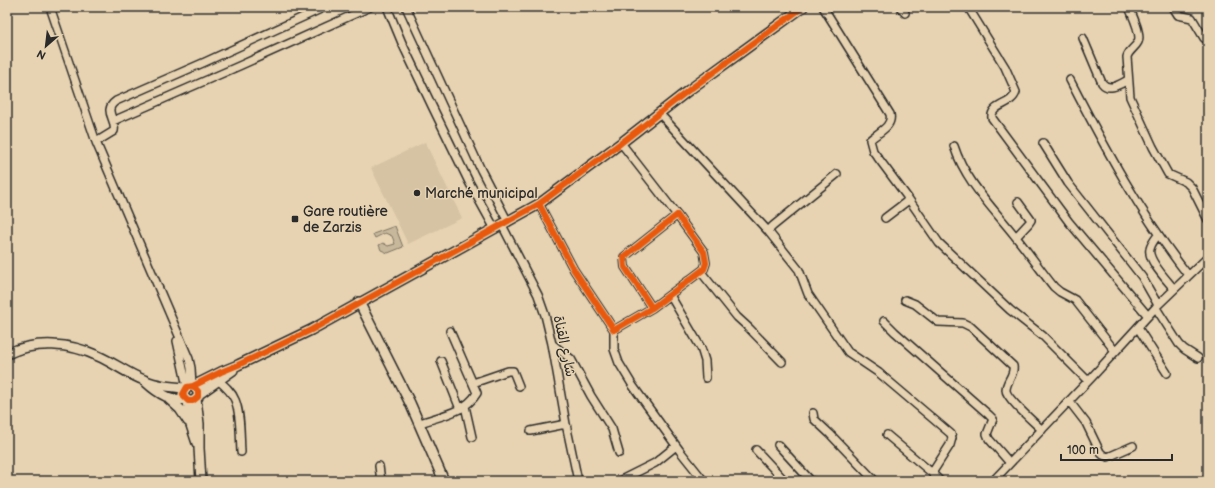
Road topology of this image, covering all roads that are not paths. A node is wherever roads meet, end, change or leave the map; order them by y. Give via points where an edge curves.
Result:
1 (50, 7) edge
2 (325, 7) edge
3 (370, 7) edge
4 (387, 7) edge
5 (406, 7) edge
6 (803, 7) edge
7 (823, 7) edge
8 (968, 7) edge
9 (1129, 7) edge
10 (1173, 7) edge
11 (1083, 38) dead end
12 (1208, 41) edge
13 (1070, 80) dead end
14 (1128, 80) junction
15 (659, 113) junction
16 (113, 121) junction
17 (96, 142) junction
18 (621, 143) junction
19 (1043, 143) dead end
20 (954, 146) dead end
21 (837, 174) dead end
22 (908, 198) junction
23 (1018, 202) dead end
24 (539, 204) junction
25 (677, 215) junction
26 (885, 218) dead end
27 (1208, 220) edge
28 (502, 225) junction
29 (768, 231) junction
30 (1158, 235) junction
31 (1016, 237) junction
32 (1208, 257) edge
33 (701, 272) junction
34 (1188, 275) junction
35 (1174, 290) junction
36 (670, 295) junction
37 (905, 300) dead end
38 (358, 302) junction
39 (1157, 307) junction
40 (652, 308) junction
41 (1148, 316) junction
42 (884, 321) dead end
43 (1138, 328) junction
44 (614, 330) junction
45 (450, 331) dead end
46 (552, 344) junction
47 (1115, 351) junction
48 (7, 354) edge
49 (1198, 358) dead end
50 (440, 362) dead end
51 (782, 362) dead end
52 (238, 365) junction
53 (1167, 373) dead end
54 (706, 378) dead end
55 (218, 380) junction
56 (144, 381) junction
57 (1088, 381) junction
58 (473, 383) junction
59 (519, 386) dead end
60 (189, 387) junction
61 (165, 396) junction
62 (192, 398) junction
63 (1069, 401) junction
64 (463, 408) junction
65 (813, 413) dead end
66 (420, 423) junction
67 (566, 424) junction
68 (191, 425) junction
69 (1042, 430) junction
70 (531, 431) dead end
71 (887, 435) dead end
72 (472, 437) dead end
73 (778, 445) dead end
74 (676, 446) junction
75 (1133, 446) dead end
76 (199, 448) junction
77 (756, 450) dead end
78 (241, 452) dead end
79 (619, 453) dead end
80 (1010, 462) junction
81 (379, 466) dead end
82 (932, 473) junction
83 (622, 480) edge
84 (201, 481) edge
85 (382, 481) edge
86 (444, 481) edge
87 (578, 481) edge
88 (704, 481) edge
89 (785, 481) edge
90 (811, 481) edge
91 (875, 481) edge
92 (940, 481) edge
93 (993, 481) edge

1 - 17 street
2 - 16 street via 116,101 109,112
3 - 16 street
4 - 28 street via 469,182
5 - 28 street via 481,170
6 - 15 street
7 - 22 street via 892,118 890,124 873,137 870,143 873,151
8 - 41 street via 1005,67 1016,92 1013,99 993,110 992,118 1069,222
9 - 14 street via 1139,39 1129,52
10 - 12 street via 1178,15 1192,18
11 - 14 street via 1104,87 1109,88
13 - 30 street via 1099,136
14 - 27 street via 1132,104 1168,174 1188,184
15 - 18 street
15 - 29 street
16 - 17 street via 115,128
17 - 60 street via 185,350 192,377
18 - 24 street
18 - 25 street
19 - 39 street via 1068,183 1142,278
20 - 31 street via 963,167 979,192
21 - 29 street
22 - 26 street
22 - 57 street via 939,243 1010,310 1043,336
23 - 31 street via 1031,220
24 - 28 street
24 - 44 street via 574,270
25 - 33 street via 704,252 706,263
25 - 40 street via 624,257 625,267
28 - 38 street
28 - 46 street, شارع القناة via 538,295
29 - 82 street via 799,270 808,294 848,352 889,382 951,434 950,445
30 - 34 street
30 - 35 street via 1151,246 1150,256
31 - 47 street via 1054,288 1075,300
32 - 34 street
33 - 36 street
33 - 51 street via 737,317
34 - 35 street
35 - 39 street
36 - 40 street
36 - 54 street via 701,348 706,361
37 - 69 street via 915,304 938,322 964,323 989,343 1013,366 1006,388 1007,394
38 - 52 street via 311,330
38 - 66 street
39 - 41 street
39 - 49 street via 1179,344
40 - 44 street
41 - 43 street
42 - 80 street via 993,419 987,434
43 - 47 street
43 - 53 street
44 - 74 street via 614,348 619,363
45 - 58 street
46 - 67 street, شارع القناة
46 - 79 street via 571,359 612,430
47 - 57 street
48 - 56 street via 19,348 46,344 79,348
50 - 64 street
52 - 55 street
52 - 60 street
55 - 62 street
55 - 78 street via 235,400
56 - 60 street via 165,386
56 - 61 street
57 - 63 street
58 - 59 street via 508,371 513,372
58 - 64 street via 477,392
60 - 62 street via 197,389
60 - 62 street via 183,394
61 - 62 street via 175,400
61 - 68 street via 180,409
62 - 68 street
62 - 76 street via 199,424
63 - 69 street
63 - 75 street via 1086,423 1103,455 1108,457
64 - 66 street
64 - 72 street
65 - 91 street via 814,419
66 - 86 street
67 - 70 street
67 - 87 street, شارع القناة
68 - 76 street
69 - 80 street
71 - 82 street
73 - 90 street
74 - 83 street via 655,463
74 - 88 street
76 - 84 street
77 - 89 street
80 - 93 street
81 - 85 street
82 - 92 street

